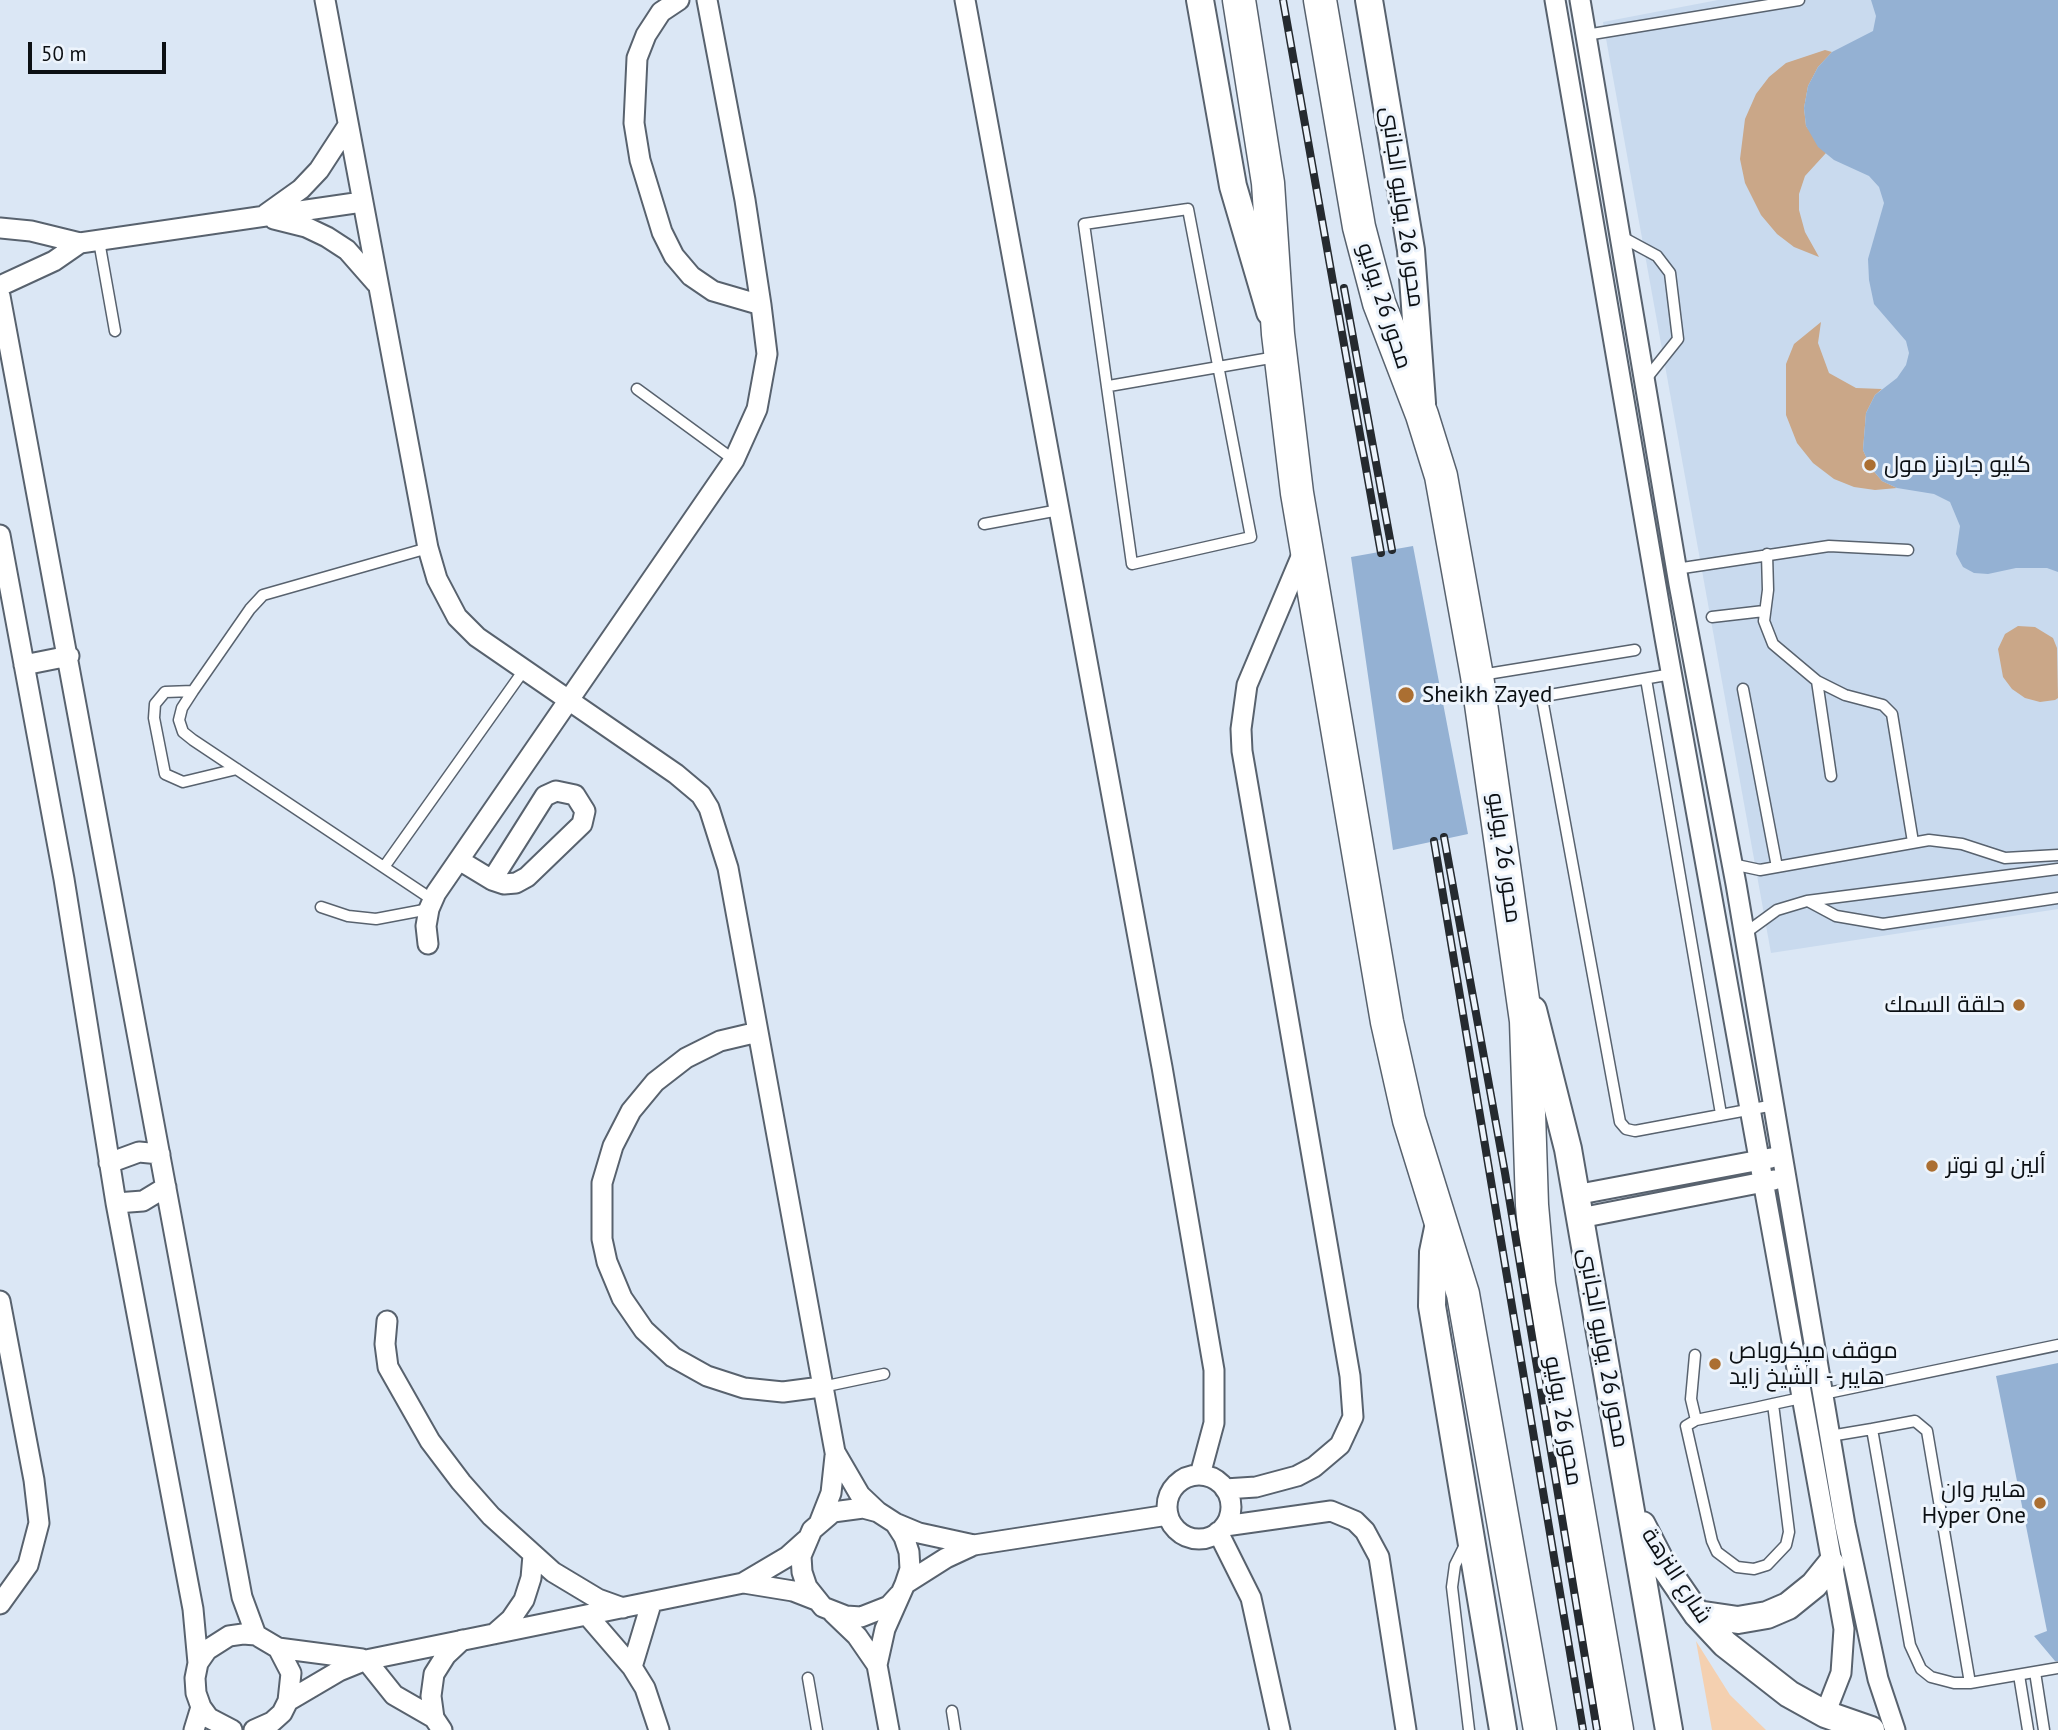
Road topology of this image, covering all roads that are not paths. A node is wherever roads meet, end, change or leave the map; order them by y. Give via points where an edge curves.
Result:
1 (325, 0) edge
2 (679, 0) edge
3 (707, 0) edge
4 (965, 0) edge
5 (1200, 0) edge
6 (1239, 0) edge
7 (1320, 0) edge
8 (1369, 0) edge
9 (1555, 0) edge
10 (1580, 0) edge
11 (1800, 0) edge
12 (1587, 35) junction
13 (1560, 39) junction
14 (347, 127) junction
15 (362, 202) junction
16 (259, 218) junction
17 (0, 228) edge
18 (1620, 236) junction
19 (90, 242) junction
20 (0, 286) edge
21 (378, 286) junction
22 (0, 296) edge
23 (761, 305) junction
24 (115, 331) dead end
25 (1279, 345) junction
26 (1218, 367) junction
27 (1647, 380) junction
28 (1109, 386) junction
29 (637, 389) dead end
30 (1422, 415) junction
31 (734, 460) junction
32 (1059, 510) junction
33 (984, 524) dead end
34 (0, 535) edge
35 (1305, 545) junction
36 (428, 548) junction
37 (1908, 550) dead end
38 (1767, 554) junction
39 (1678, 576) junction
40 (1656, 588) junction
41 (1764, 611) junction
42 (1712, 617) dead end
43 (1635, 650) dead end
44 (69, 656) junction
45 (24, 665) junction
46 (524, 670) junction
47 (1672, 674) junction
48 (1478, 676) junction
49 (1646, 679) junction
50 (1817, 681) junction
51 (1743, 689) dead end
52 (193, 691) junction
53 (569, 698) junction
54 (237, 769) junction
55 (1831, 776) dead end
56 (1913, 842) junction
57 (2058, 855) edge
58 (459, 860) junction
59 (1732, 864) junction
60 (384, 867) junction
61 (1777, 867) junction
62 (2058, 869) edge
63 (492, 880) junction
64 (2058, 898) edge
65 (1808, 901) junction
66 (431, 904) junction
67 (321, 907) dead end
68 (1744, 934) junction
69 (428, 944) dead end
70 (1520, 969) junction
71 (758, 1032) junction
72 (1774, 1105) junction
73 (1749, 1109) junction
74 (1721, 1114) junction
75 (160, 1154) junction
76 (1783, 1156) junction
77 (1758, 1161) junction
78 (109, 1163) junction
79 (1787, 1177) junction
80 (1762, 1182) junction
81 (166, 1187) junction
82 (116, 1203) junction
83 (1577, 1206) junction
84 (1440, 1216) junction
85 (0, 1301) edge
86 (387, 1321) dead end
87 (2058, 1345) edge
88 (1695, 1355) dead end
89 (884, 1374) dead end
90 (821, 1387) junction
91 (1823, 1394) junction
92 (1801, 1398) junction
93 (1773, 1404) junction
94 (1696, 1420) junction
95 (1872, 1429) junction
96 (1830, 1436) junction
97 (835, 1452) junction
98 (1200, 1475) junction
99 (1226, 1489) junction
100 (1630, 1501) junction
101 (878, 1512) junction
102 (1168, 1515) junction
103 (820, 1521) junction
104 (895, 1523) junction
105 (1221, 1529) junction
106 (1471, 1538) junction
107 (806, 1540) junction
108 (974, 1545) junction
109 (533, 1555) junction
110 (1831, 1564) junction
111 (743, 1583) junction
112 (902, 1590) junction
113 (0, 1604) edge
114 (651, 1604) junction
115 (824, 1606) junction
116 (623, 1609) junction
117 (1697, 1614) junction
118 (588, 1616) junction
119 (494, 1634) junction
120 (256, 1635) junction
121 (462, 1640) junction
122 (278, 1648) junction
123 (366, 1660) junction
124 (198, 1663) junction
125 (877, 1665) junction
126 (632, 1667) junction
127 (2058, 1668) edge
128 (2035, 1672) junction
129 (2019, 1675) junction
130 (808, 1678) dead end
131 (1970, 1683) junction
132 (288, 1701) junction
133 (201, 1707) junction
134 (952, 1711) dead end
135 (1823, 1722) edge
136 (438, 1724) edge
137 (194, 1730) edge
138 (232, 1730) edge
139 (254, 1730) edge
140 (659, 1730) edge
141 (817, 1730) edge
142 (889, 1730) edge
143 (955, 1730) edge
144 (1280, 1730) edge
145 (1406, 1730) edge
146 (1469, 1730) edge
147 (1503, 1730) edge
148 (1539, 1730) edge
149 (1617, 1730) edge
150 (1669, 1730) edge
151 (1871, 1730) edge
152 (1895, 1730) edge
153 (2028, 1730) edge
154 (2044, 1730) edge

1 - 14 street
2 - 23 street via 661,12 637,58 635,123 640,160 674,256 691,276 713,291
3 - 23 street
4 - 32 street
5 - 25 main road via 1233,186
6 - 25 highway via 1268,183
7 - 30 highway, محور 26 يوليو via 1368,265
8 - 30 main road, محور 26 يوليو الجانبى via 1411,250
9 - 13 street
10 - 12 street
11 - 12 lane
12 - 13 street
12 - 18 street
13 - 40 street
14 - 15 street
14 - 16 street via 310,180
15 - 16 street
15 - 21 street
16 - 19 street
16 - 21 street via 283,220 327,237 347,250
17 - 19 street
18 - 27 street
18 - 27 lane via 1657,256 1670,273 1678,339
19 - 20 street
19 - 24 lane
21 - 36 street
22 - 44 street
23 - 31 street via 767,354 764,382
25 - 26 lane
25 - 35 highway
26 - 28 lane
26 - 28 lane via 1188,209 1084,224
26 - 28 lane via 1251,537 1132,564
27 - 39 street
29 - 31 lane
30 - 48 highway, محور 26 يوليو via 1448,508
31 - 53 street
32 - 33 lane
32 - 98 street via 1214,1370 1214,1423
34 - 45 street
35 - 84 highway via 1387,1022 1409,1120
35 - 99 street via 1254,664 1243,706 1242,740 1348,1362 1353,1417 1340,1445 1314,1468 1256,1487
36 - 46 street via 437,579 457,617
36 - 52 lane via 263,595
37 - 38 lane via 1829,546
38 - 39 lane
38 - 41 lane
39 - 40 street
39 - 59 street
40 - 47 street
41 - 42 lane
41 - 50 lane via 1765,629 1773,644
43 - 48 lane
44 - 45 street
44 - 75 street
45 - 78 street
46 - 53 street
46 - 60 lane
47 - 49 lane
47 - 73 street
48 - 70 highway, محور 26 يوليو
49 - 74 lane
49 - 74 lane via 1550,695 1543,704 1620,1122 1635,1130
50 - 55 lane
50 - 56 lane via 1845,695 1883,705 1892,713
51 - 61 lane
52 - 54 lane via 179,714 180,726
52 - 54 lane via 165,692 155,704 162,769 183,782
53 - 58 street
53 - 71 street via 676,774 709,808 728,868
54 - 60 lane
56 - 57 lane via 1945,841 2005,858
56 - 61 lane
58 - 63 street
58 - 66 street
59 - 61 lane via 1753,870
59 - 68 street
60 - 66 lane
62 - 65 lane
63 - 63 street via 516,883 527,877 582,824 585,811 581,802 566,791 545,796
64 - 65 lane via 1883,924 1836,916
65 - 68 lane via 1777,910
66 - 67 lane via 376,919
66 - 69 street
68 - 72 street
70 - 83 main road, محور 26 يوليو الجانبى via 1558,1103
70 - 149 highway, محور 26 يوليو via 1539,1284
71 - 90 street
71 - 90 street via 720,1041 686,1058 655,1082 631,1111 613,1146 603,1183 602,1239 622,1298 645,1330 673,1357 707,1376 744,1388 783,1392
72 - 73 lane
72 - 76 street
73 - 74 lane
73 - 77 street
75 - 78 street via 128,1154
75 - 81 street
76 - 77 street
76 - 79 street
77 - 80 street
77 - 83 street
78 - 82 street
79 - 80 street
79 - 91 street
80 - 83 street
80 - 92 street
81 - 82 street via 143,1201
81 - 120 street via 242,1597
82 - 124 street via 193,1609
83 - 100 main road, محور 26 يوليو الجانبى
84 - 106 main road via 1431,1270 1432,1306
84 - 148 highway via 1468,1321
85 - 113 street via 39,1522 28,1565
86 - 109 street via 388,1367 403,1398 461,1482
87 - 91 lane
88 - 94 lane via 1691,1399
89 - 90 lane
90 - 97 street
91 - 92 street
91 - 96 street
92 - 93 lane
92 - 110 street
93 - 94 lane
93 - 94 lane via 1789,1532 1778,1557 1754,1569 1726,1561 1712,1541 1685,1432 1689,1422
95 - 96 lane
95 - 131 lane via 1914,1658 1931,1676 1954,1684
95 - 131 lane via 1915,1421 1927,1431
96 - 152 street via 1869,1637
97 - 101 street via 845,1475
97 - 103 street via 831,1493
98 - 99 street via 1215,1479
98 - 102 street via 1174,1487
99 - 105 street via 1231,1507
100 - 117 main road, شارع النزهة via 1660,1560
100 - 150 main road, محور 26 يوليو الجانبى
101 - 103 street via 848,1508
101 - 104 street
102 - 105 street via 1177,1530 1192,1538 1210,1537
102 - 108 street
103 - 107 street
104 - 108 street
104 - 112 street via 909,1552
105 - 144 street via 1254,1608
105 - 145 street via 1331,1511 1355,1521 1365,1531 1379,1557
106 - 146 lane via 1455,1565 1452,1587
106 - 147 main road
107 - 111 street via 787,1558
107 - 115 street via 802,1572 807,1587
108 - 112 street via 946,1558
109 - 116 street via 575,1587
109 - 119 street via 524,1600 512,1619
110 - 117 main road via 1788,1606 1767,1615 1738,1620
110 - 135 street via 1845,1644 1841,1673
111 - 114 street
111 - 115 street via 793,1591
112 - 115 street via 889,1606 861,1617
112 - 125 street
114 - 116 street
114 - 126 street
115 - 125 street via 857,1636
116 - 118 street
117 - 135 main road, شارع النزهة via 1755,1671
118 - 119 street
118 - 126 street
119 - 121 street
120 - 122 street
120 - 124 street via 229,1636
121 - 123 street
121 - 136 street via 434,1674 431,1696
122 - 123 street
122 - 132 street via 291,1673
123 - 132 street
123 - 136 street via 394,1695
124 - 133 street via 195,1693
125 - 142 street
126 - 140 street via 645,1688
127 - 128 lane
128 - 129 lane
128 - 154 lane
129 - 131 lane
129 - 153 lane
130 - 141 lane
132 - 139 street via 272,1722
133 - 137 street
133 - 138 street via 209,1718
134 - 143 lane
135 - 151 main road, شارع النزهة

